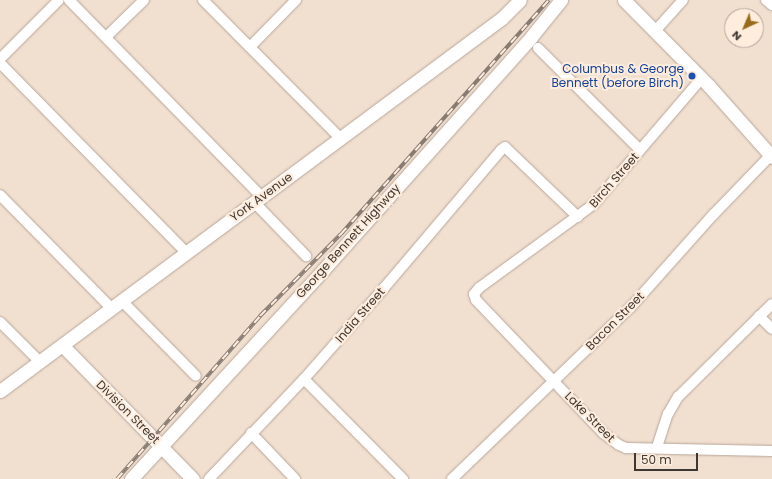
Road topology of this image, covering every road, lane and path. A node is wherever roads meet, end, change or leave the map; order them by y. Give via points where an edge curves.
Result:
1 (59, 0) edge
2 (69, 0) edge
3 (144, 0) edge
4 (203, 0) edge
5 (296, 0) edge
6 (520, 0) edge
7 (561, 0) edge
8 (624, 0) edge
9 (683, 0) edge
10 (766, 0) edge
11 (772, 5) edge
12 (656, 30) junction
13 (106, 37) junction
14 (250, 47) junction
15 (538, 48) dead end
16 (0, 59) edge
17 (0, 63) edge
18 (701, 79) junction
19 (341, 139) junction
20 (640, 150) junction
21 (771, 156) edge
22 (0, 195) edge
23 (258, 200) junction
24 (578, 217) junction
25 (186, 252) junction
26 (306, 256) dead end
27 (474, 294) joint
28 (122, 300) junction
29 (772, 304) edge
30 (112, 309) junction
31 (759, 316) junction
32 (0, 322) edge
33 (772, 329) edge
34 (62, 346) junction
35 (40, 362) junction
36 (196, 376) dead end
37 (304, 379) junction
38 (554, 381) junction
39 (0, 391) edge
40 (251, 433) junction
41 (162, 447) junction
42 (657, 447) junction
43 (772, 451) edge
44 (131, 479) edge
45 (193, 479) edge
46 (209, 479) edge
47 (295, 479) edge
48 (404, 479) edge
49 (452, 479) edge

1 - 16 street
2 - 13 street
3 - 13 street
4 - 14 street
5 - 14 street
6 - 19 street, York Avenue via 502,18
7 - 41 street, George Bennett Highway via 531,37
8 - 12 street
9 - 12 street
10 - 11 street
12 - 18 street
13 - 23 street
14 - 19 street
15 - 20 street
17 - 25 street
18 - 20 street, Birch Street
18 - 21 street
19 - 23 street, York Avenue
20 - 24 street, Birch Street via 594,204
21 - 38 street, Bacon Street via 713,215 630,308
22 - 30 street
23 - 25 street, York Avenue
23 - 26 street
24 - 27 street, Birch Street
24 - 37 street, India Street via 505,147
25 - 28 street, York Avenue
27 - 38 street, Lake Street via 476,300
28 - 30 street, York Avenue
28 - 36 street
29 - 31 street
30 - 34 street, York Avenue
31 - 33 street
31 - 42 street via 678,397 668,414
32 - 35 street
34 - 35 street, York Avenue
34 - 41 street, Division Street
35 - 39 street, York Avenue
37 - 40 street, India Street
37 - 48 street
38 - 42 street, Lake Street via 612,441 626,448
38 - 49 street, Bacon Street
40 - 46 street, India Street
40 - 47 street
41 - 44 street, George Bennett Highway
41 - 45 street, Division Street
42 - 43 street, Lake Street

